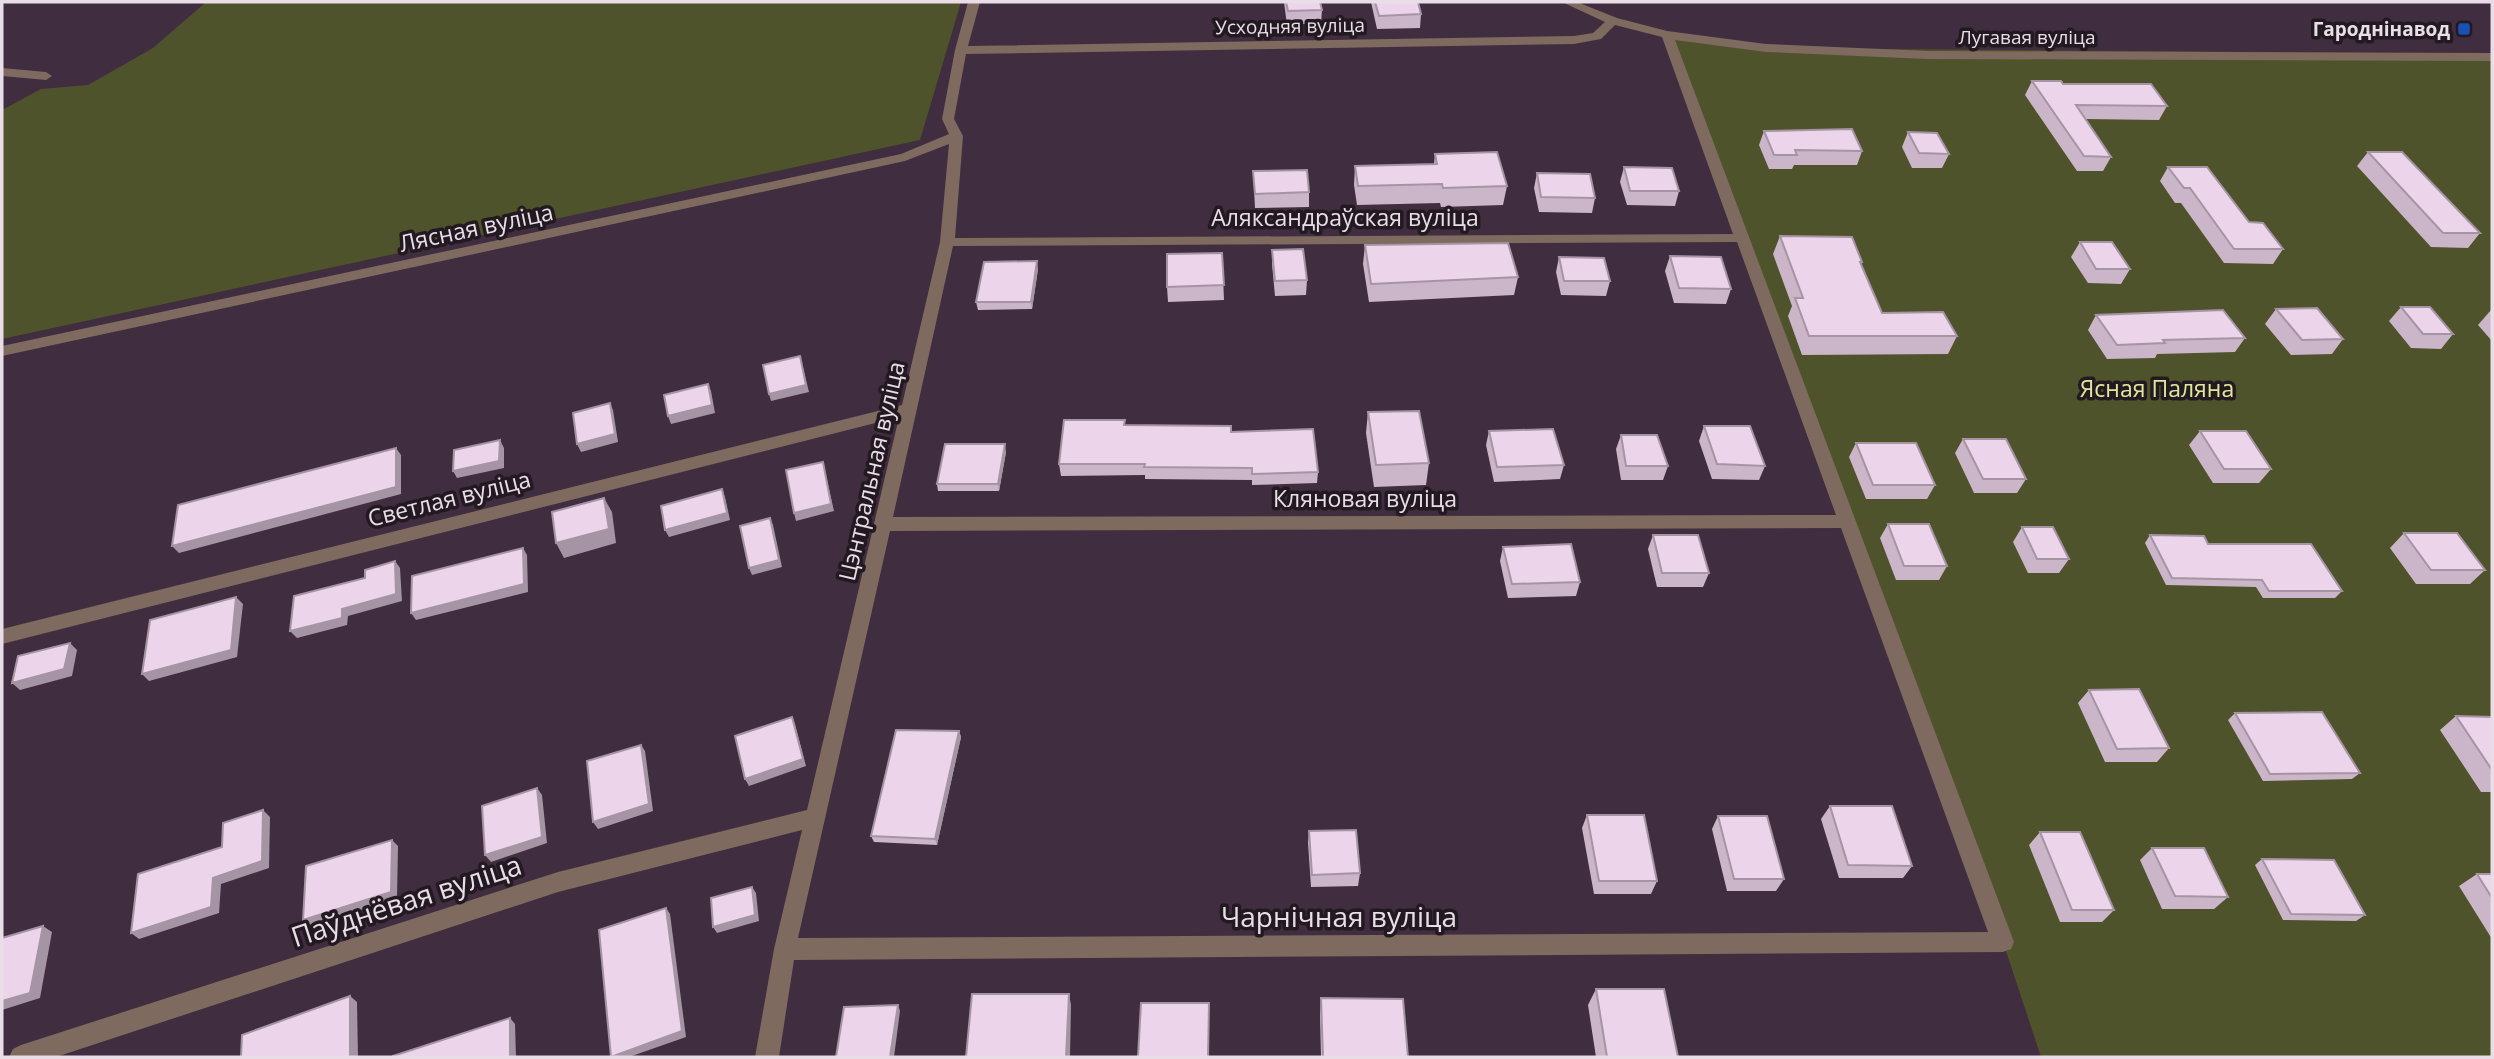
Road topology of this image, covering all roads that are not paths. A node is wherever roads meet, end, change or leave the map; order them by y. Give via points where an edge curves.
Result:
1 (974, 2) edge
2 (1568, 2) edge
3 (1613, 21) junction
4 (1667, 35) junction
5 (961, 50) junction
6 (2492, 57) edge
7 (2, 72) edge
8 (46, 76) dead end
9 (956, 136) junction
10 (1742, 238) junction
11 (947, 242) junction
12 (2, 351) edge
13 (909, 409) junction
14 (1847, 521) junction
15 (882, 524) junction
16 (2, 636) edge
17 (815, 817) junction
18 (785, 949) junction
19 (21, 1057) edge
20 (766, 1057) edge

1 - 5 street, Цэнтральная вуліца
2 - 3 street, Лугавая вуліца
3 - 4 street, Лугавая вуліца
3 - 5 street, Усходняя вуліца via 1597,36 1574,40
4 - 6 street, Лугавая вуліца via 1766,48 1927,55
4 - 10 street
5 - 9 street, Цэнтральная вуліца via 948,119
7 - 8 street
9 - 11 street, Цэнтральная вуліца
9 - 12 street, Лясная вуліца via 892,160
10 - 11 street, Аляксандраўская вуліца
10 - 14 street
11 - 13 street, Цэнтральная вуліца
13 - 15 street, Цэнтральная вуліца
13 - 16 street, Светлая вуліца
14 - 15 street, Кляновая вуліца
14 - 18 street, Чарнічная вуліца via 2003,942
15 - 17 street, Цэнтральная вуліца
17 - 18 street, Цэнтральная вуліца
17 - 19 street, Паўднёвая вуліца via 558,882
18 - 20 street

